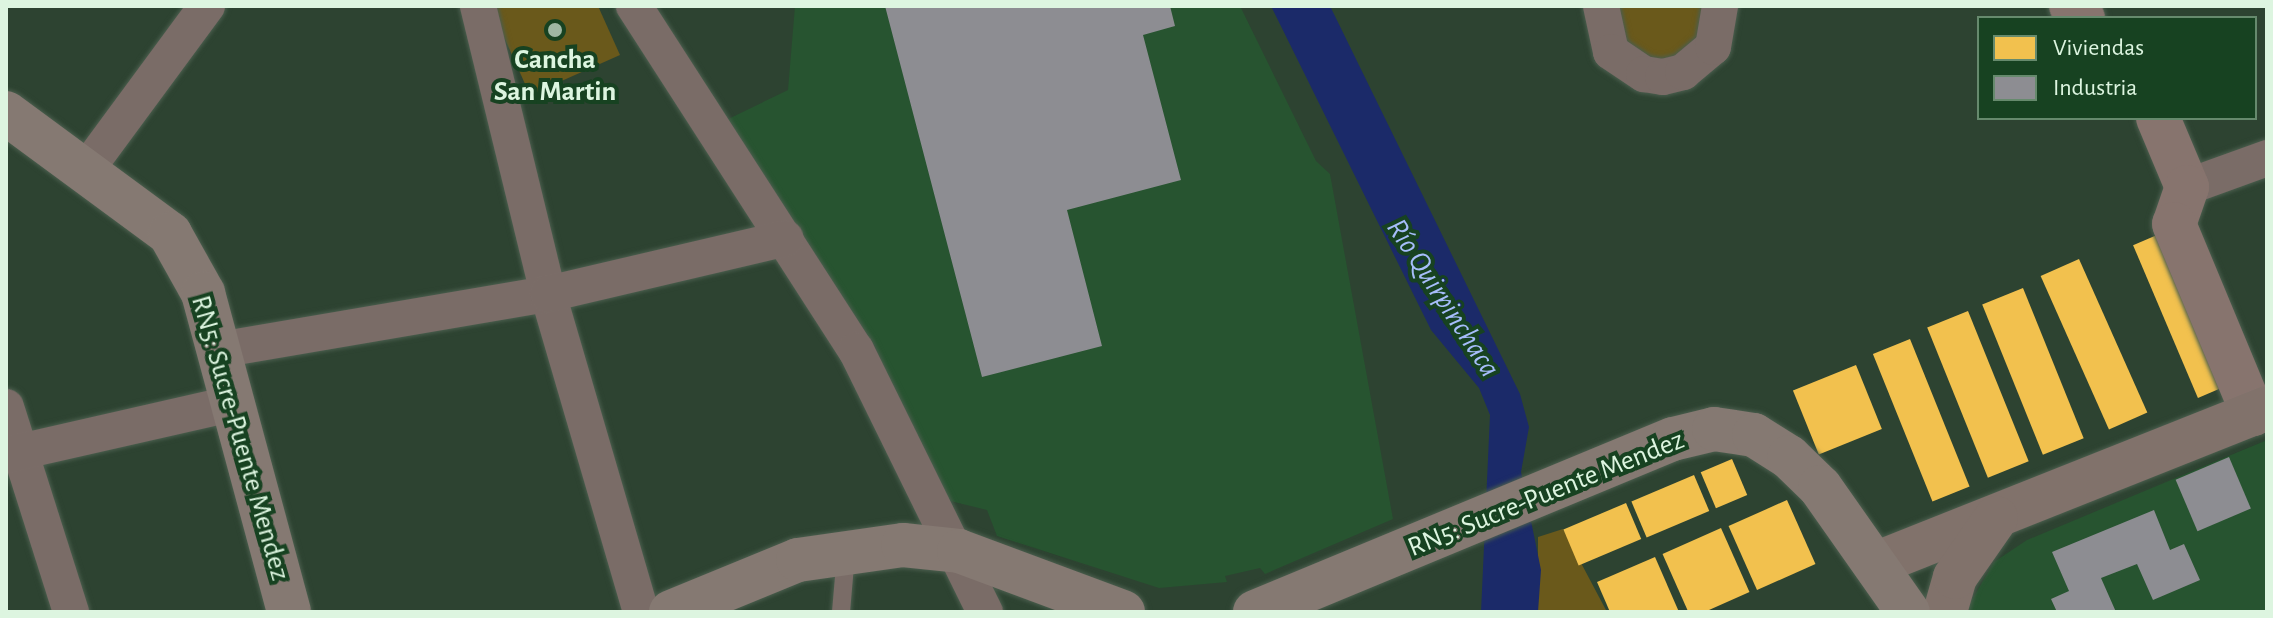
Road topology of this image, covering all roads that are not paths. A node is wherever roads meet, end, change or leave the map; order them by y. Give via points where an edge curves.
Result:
1 (207, 6) edge
2 (478, 6) edge
3 (634, 6) edge
4 (1601, 6) edge
5 (1720, 6) edge
6 (6, 113) edge
7 (2159, 120) edge
8 (2267, 158) edge
9 (86, 170) junction
10 (2187, 187) junction
11 (786, 238) junction
12 (548, 294) junction
13 (219, 350) junction
14 (234, 403) junction
15 (6, 407) edge
16 (2260, 411) edge
17 (15, 455) edge
18 (1996, 518) junction
19 (847, 547) junction
20 (959, 551) junction
21 (1875, 564) junction
22 (71, 612) edge
23 (289, 612) edge
24 (641, 612) edge
25 (671, 612) edge
26 (841, 612) edge
27 (985, 612) edge
28 (1123, 612) edge
29 (1255, 612) edge
30 (1908, 612) edge
31 (1945, 612) edge

1 - 9 street
2 - 12 street
3 - 11 street
4 - 5 street via 1611,52 1635,70 1663,77 1691,67 1713,47
6 - 9 highway, RN5: Sucre-Puente Mendez
7 - 10 street
8 - 10 street
9 - 13 highway, RN5: Sucre-Puente Mendez via 170,234 203,293
10 - 16 street via 2174,224
11 - 12 street
11 - 20 street via 863,363
12 - 13 street
12 - 24 street
13 - 14 highway, RN5: Sucre-Puente Mendez
14 - 17 street
14 - 23 highway, RN5: Sucre-Puente Mendez
15 - 17 street
16 - 18 main road
17 - 22 street
18 - 21 main road
18 - 31 main road via 1955,577
19 - 20 highway
19 - 25 highway
19 - 26 lane
20 - 27 street
20 - 28 highway
21 - 29 highway, RN5: Sucre-Puente Mendez via 1820,487 1754,435 1714,429 1673,439
21 - 30 highway, RN5: Sucre-Puente Mendez

